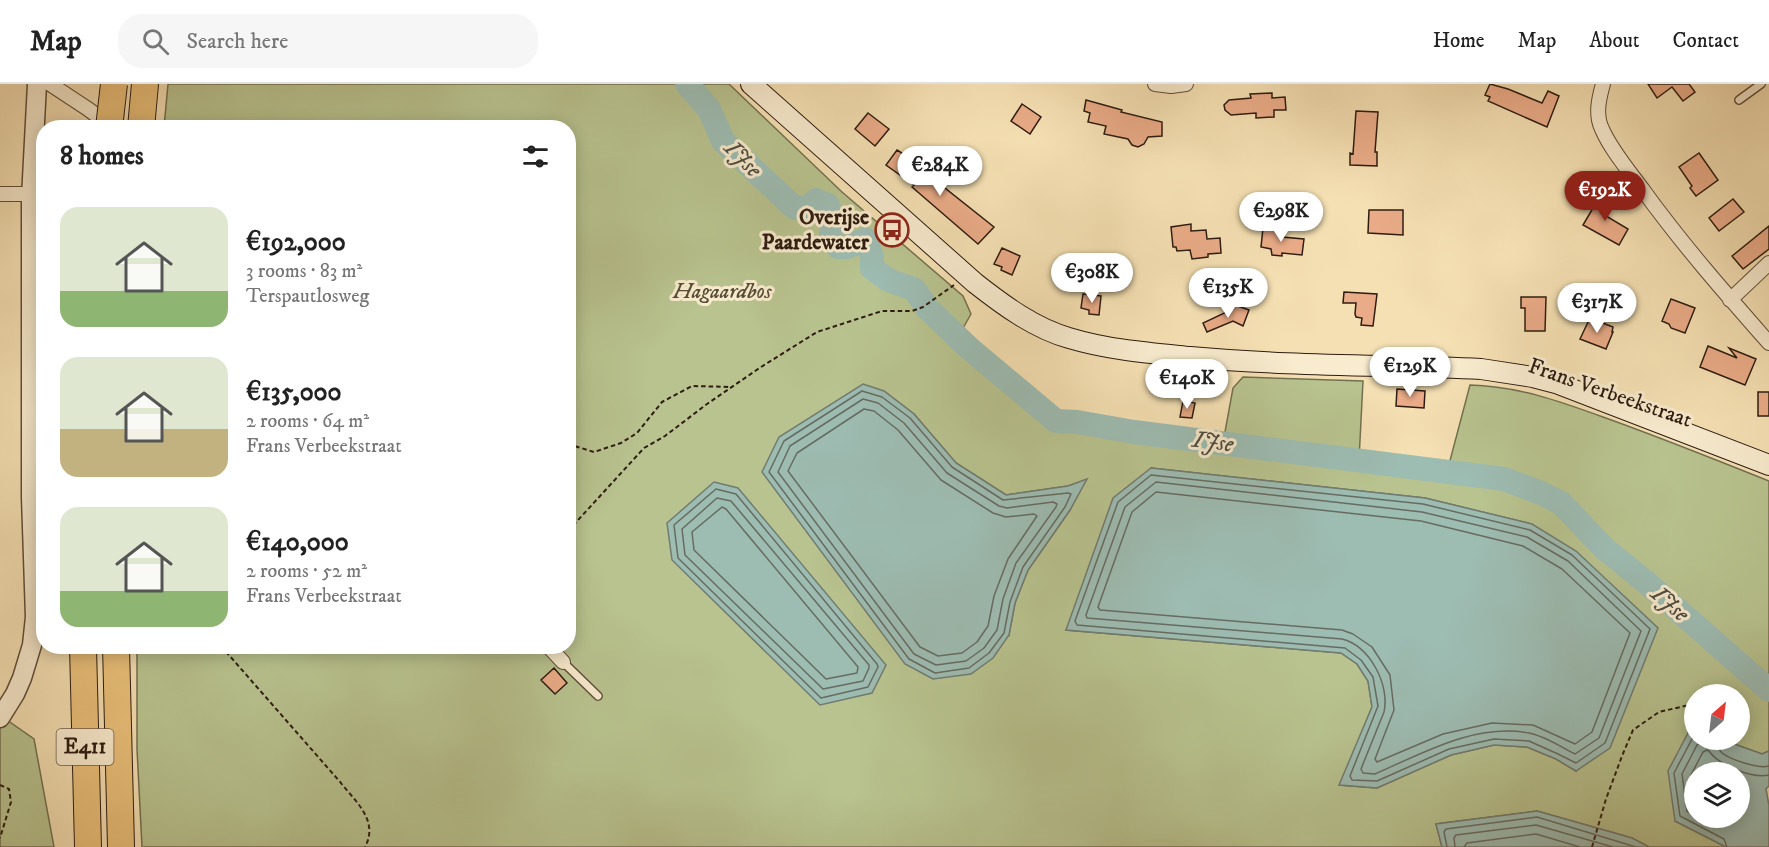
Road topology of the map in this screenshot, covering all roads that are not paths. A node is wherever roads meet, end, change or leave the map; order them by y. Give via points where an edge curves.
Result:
1 (37, 84) edge
2 (50, 84) edge
3 (114, 84) edge
4 (145, 84) edge
5 (751, 84) edge
6 (1155, 84) edge
7 (1186, 84) edge
8 (1603, 84) edge
9 (1756, 85) edge
10 (1739, 100) dead end
11 (101, 120) edge
12 (112, 120) edge
13 (142, 120) edge
14 (0, 194) edge
15 (31, 194) junction
16 (1769, 263) edge
17 (1730, 300) junction
18 (1769, 343) edge
19 (1769, 465) edge
20 (83, 654) edge
21 (116, 654) edge
22 (556, 654) edge
23 (563, 662) joint
24 (598, 696) dead end
25 (0, 718) edge
26 (88, 847) edge
27 (121, 847) edge

1 - 15 street
2 - 11 street
3 - 12 highway, bridge
4 - 13 highway
5 - 19 main road, Frans Verbeekstraat via 975,283 1023,316 1067,338 1120,350 1244,362 1511,373 1556,383
6 - 7 street
8 - 17 street via 1598,110 1601,128 1672,230
9 - 10 lane
14 - 15 street
15 - 25 street via 35,617 22,678
16 - 17 street
17 - 18 street
20 - 26 highway, E411
21 - 27 highway, E411
22 - 23 street
23 - 24 lane

